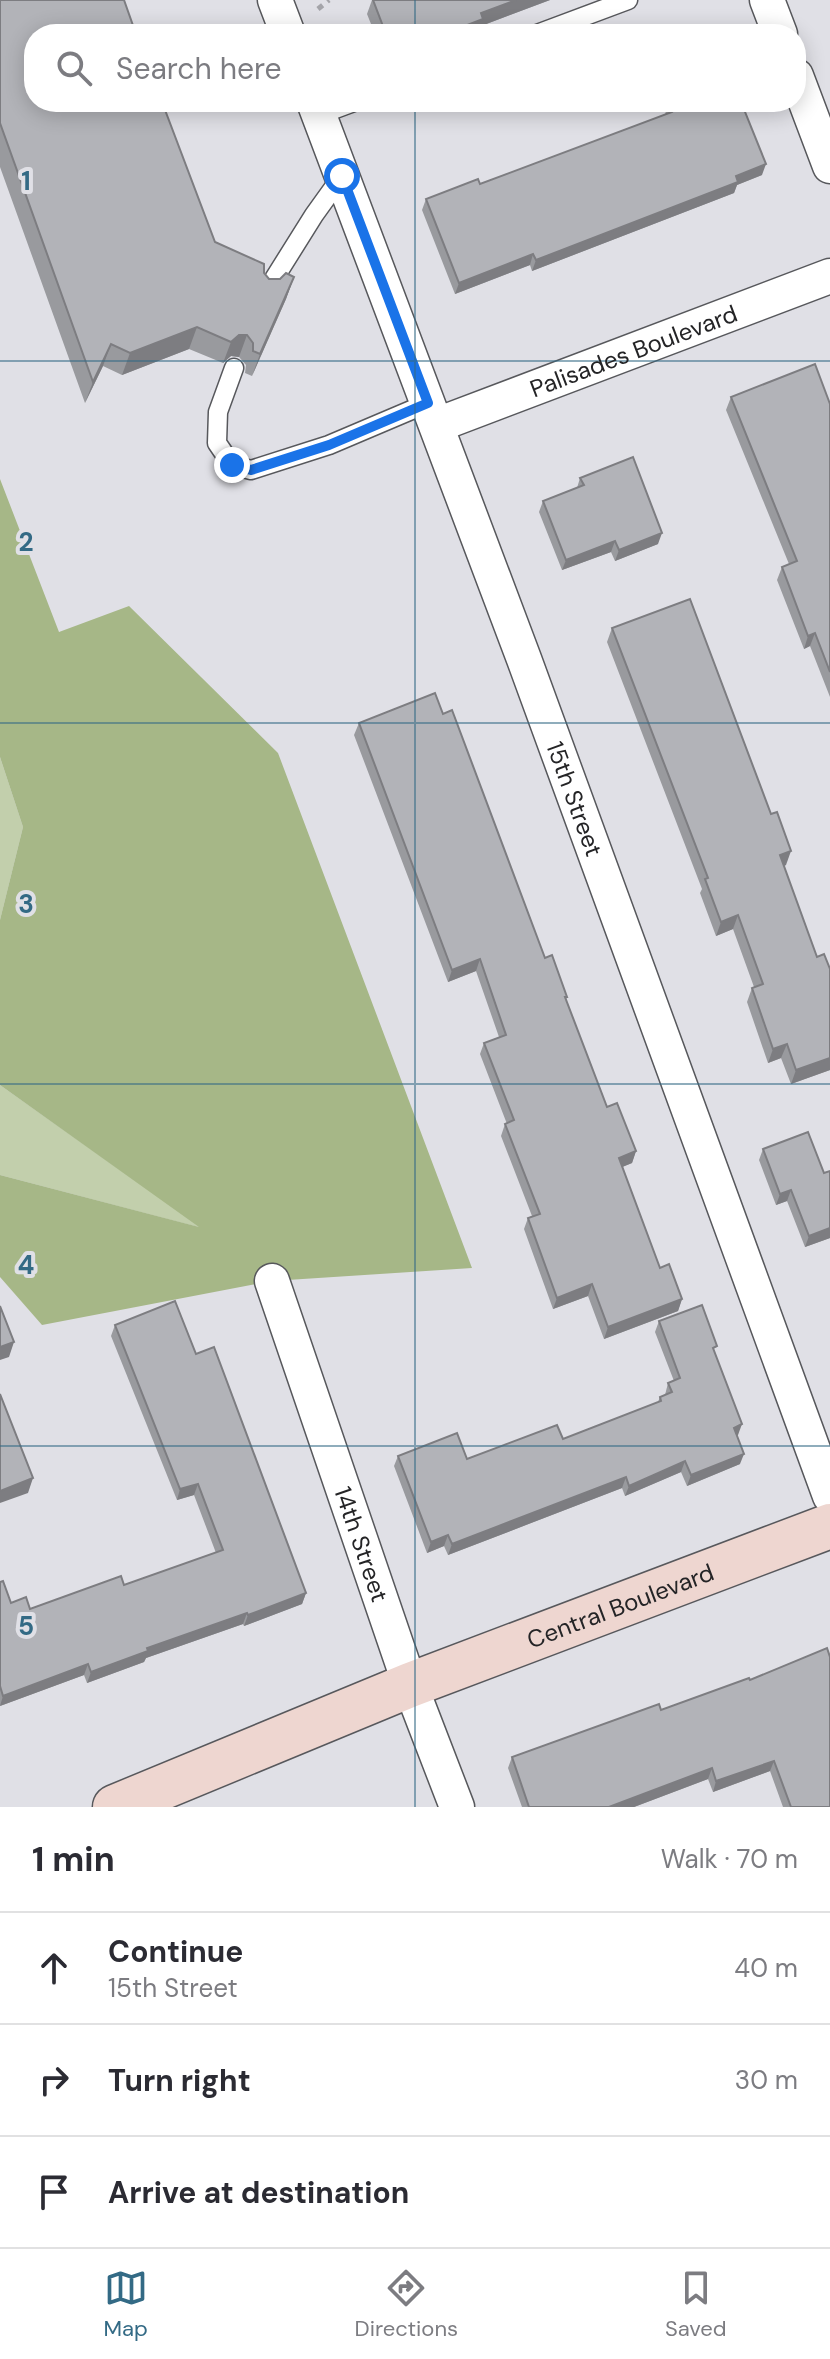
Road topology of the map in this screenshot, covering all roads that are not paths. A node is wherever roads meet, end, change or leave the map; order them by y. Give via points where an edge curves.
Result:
1 (275, 0) edge
2 (628, 0) edge
3 (767, 0) edge
4 (284, 24) edge
5 (564, 24) edge
6 (776, 24) edge
7 (806, 102) edge
8 (318, 112) edge
9 (830, 166) edge
10 (342, 176) junction
11 (830, 276) edge
12 (267, 290) edge
13 (234, 368) edge
14 (432, 414) junction
15 (272, 1281) dead end
16 (830, 1496) edge
17 (830, 1526) edge
18 (410, 1685) junction
19 (115, 1807) edge
20 (457, 1807) edge

1 - 4 street
2 - 5 lane
3 - 6 street
7 - 9 street
8 - 10 street, 15th Street
10 - 12 lane
10 - 14 street, 15th Street
11 - 14 street, Palisades Boulevard
13 - 14 lane via 218,412 217,443 232,465 251,470
14 - 16 street, 15th Street
15 - 18 street, 14th Street
17 - 18 main road, Central Boulevard
18 - 19 main road, Central Boulevard
18 - 20 street, 14th Street

